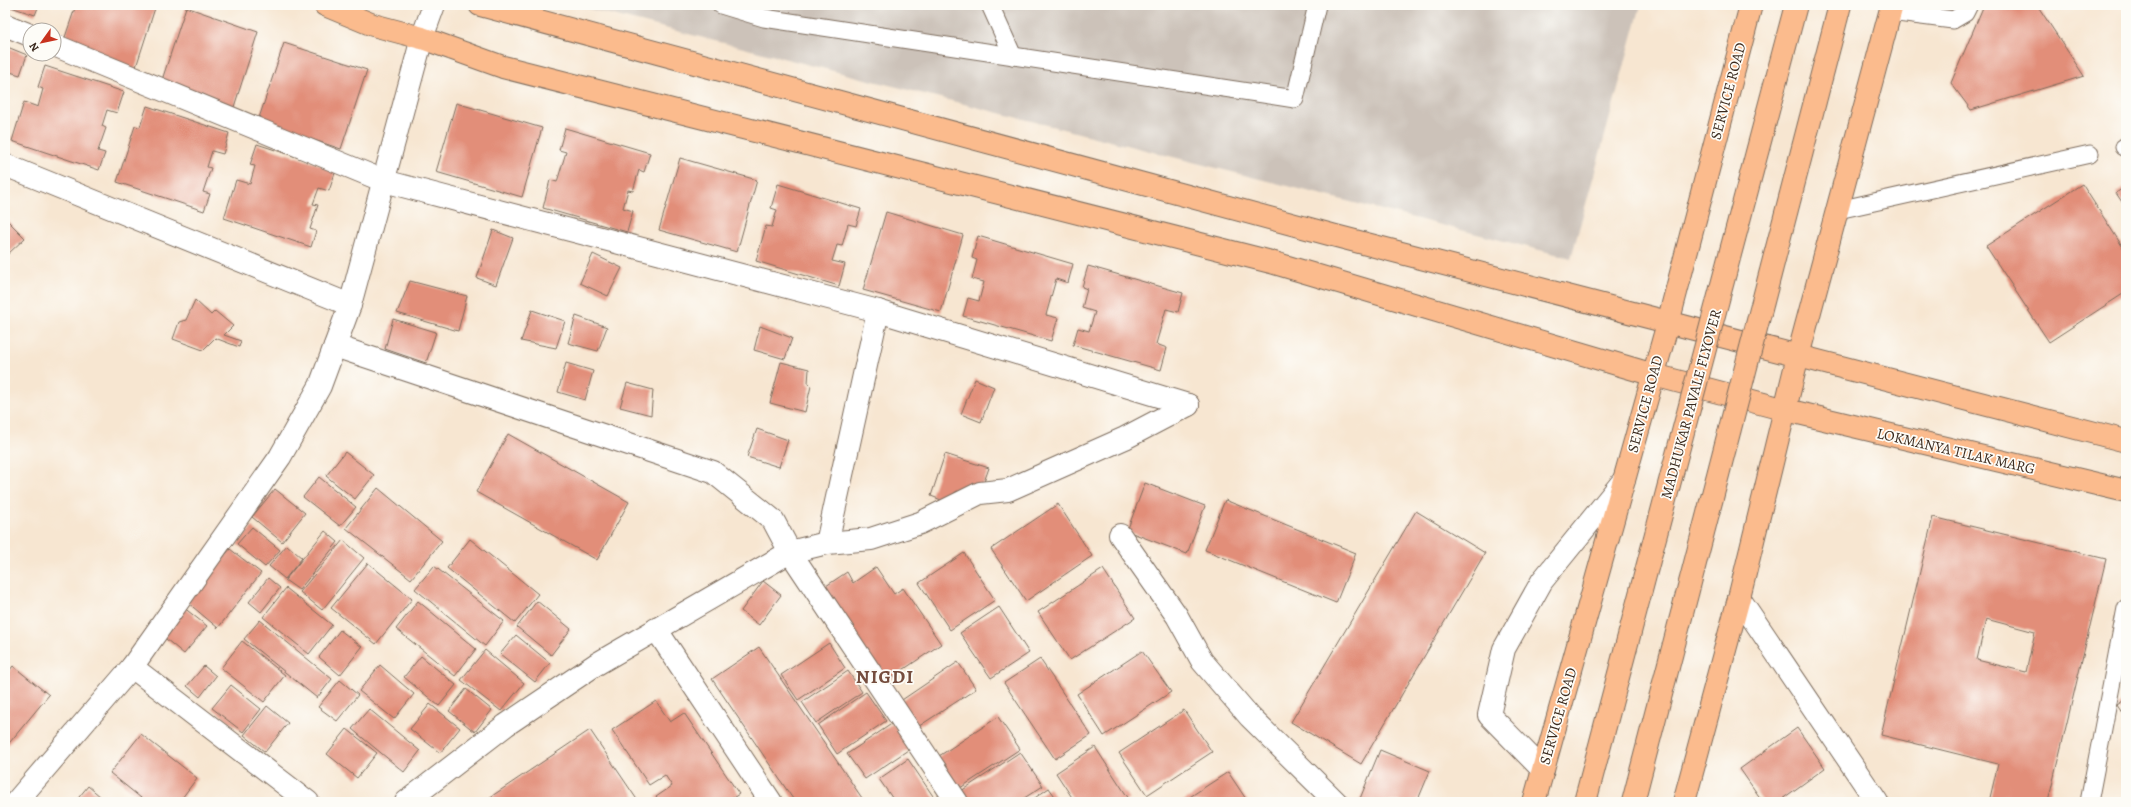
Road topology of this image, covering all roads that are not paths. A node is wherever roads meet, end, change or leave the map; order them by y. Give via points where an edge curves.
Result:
1 (325, 5) edge
2 (434, 5) edge
3 (480, 5) edge
4 (721, 5) edge
5 (990, 5) edge
6 (1317, 5) edge
7 (1751, 5) edge
8 (1796, 5) edge
9 (1840, 5) edge
10 (1969, 5) edge
11 (1891, 8) edge
12 (5, 25) edge
13 (22, 32) edge
14 (422, 38) junction
15 (62, 48) edge
16 (1013, 56) junction
17 (2090, 154) dead end
18 (5, 165) edge
19 (384, 181) junction
20 (1838, 210) junction
21 (350, 304) junction
22 (878, 311) junction
23 (1668, 323) junction
24 (335, 346) junction
25 (1798, 356) junction
26 (1654, 375) junction
27 (1786, 410) junction
28 (2126, 441) edge
29 (1624, 480) junction
30 (2126, 492) edge
31 (1120, 535) dead end
32 (826, 543) junction
33 (790, 552) junction
34 (1739, 598) junction
35 (2126, 608) edge
36 (2124, 627) edge
37 (656, 629) junction
38 (132, 667) junction
39 (1543, 770) junction
40 (16, 802) edge
41 (308, 802) edge
42 (406, 802) edge
43 (771, 802) edge
44 (957, 802) edge
45 (1336, 802) edge
46 (1534, 802) edge
47 (1585, 802) edge
48 (1633, 802) edge
49 (1684, 802) edge
50 (1877, 802) edge
51 (2089, 802) edge

1 - 14 main road, LOKMANYA TILAK MARG via 373,25
2 - 14 street
3 - 23 main road
4 - 16 lane via 764,18
5 - 16 lane
6 - 16 lane via 1295,99
7 - 23 main road, SERVICE ROAD
8 - 47 main road, MADHUKAR PAVALE FLYOVER, bridge
9 - 48 main road, bridge
10 - 11 lane via 1965,13 1953,20
11 - 20 main road
12 - 13 street
14 - 19 street
14 - 26 main road, LOKMANYA TILAK MARG via 503,67 1271,262
15 - 19 street
17 - 20 lane
18 - 21 street
19 - 21 street
19 - 22 street
20 - 25 main road
21 - 24 street
22 - 32 street
22 - 32 street via 1188,405 1125,438 1008,490 980,493 920,523 871,539
23 - 25 main road
23 - 26 main road, SERVICE ROAD
24 - 33 street via 713,472 773,520
24 - 38 street via 320,386 280,457
25 - 27 main road
25 - 28 main road
26 - 27 main road, LOKMANYA TILAK MARG
26 - 29 main road, SERVICE ROAD
27 - 30 main road, LOKMANYA TILAK MARG
27 - 34 main road
29 - 39 main road, SERVICE ROAD
29 - 39 street via 1542,581 1504,649 1489,715
31 - 45 street via 1177,616 1202,661 1250,717
32 - 33 street
33 - 37 street
33 - 44 street
34 - 49 main road
34 - 50 street
35 - 36 lane
36 - 51 lane
37 - 42 street via 595,665 506,725
37 - 43 street
38 - 40 street
38 - 41 street
39 - 46 main road, SERVICE ROAD

